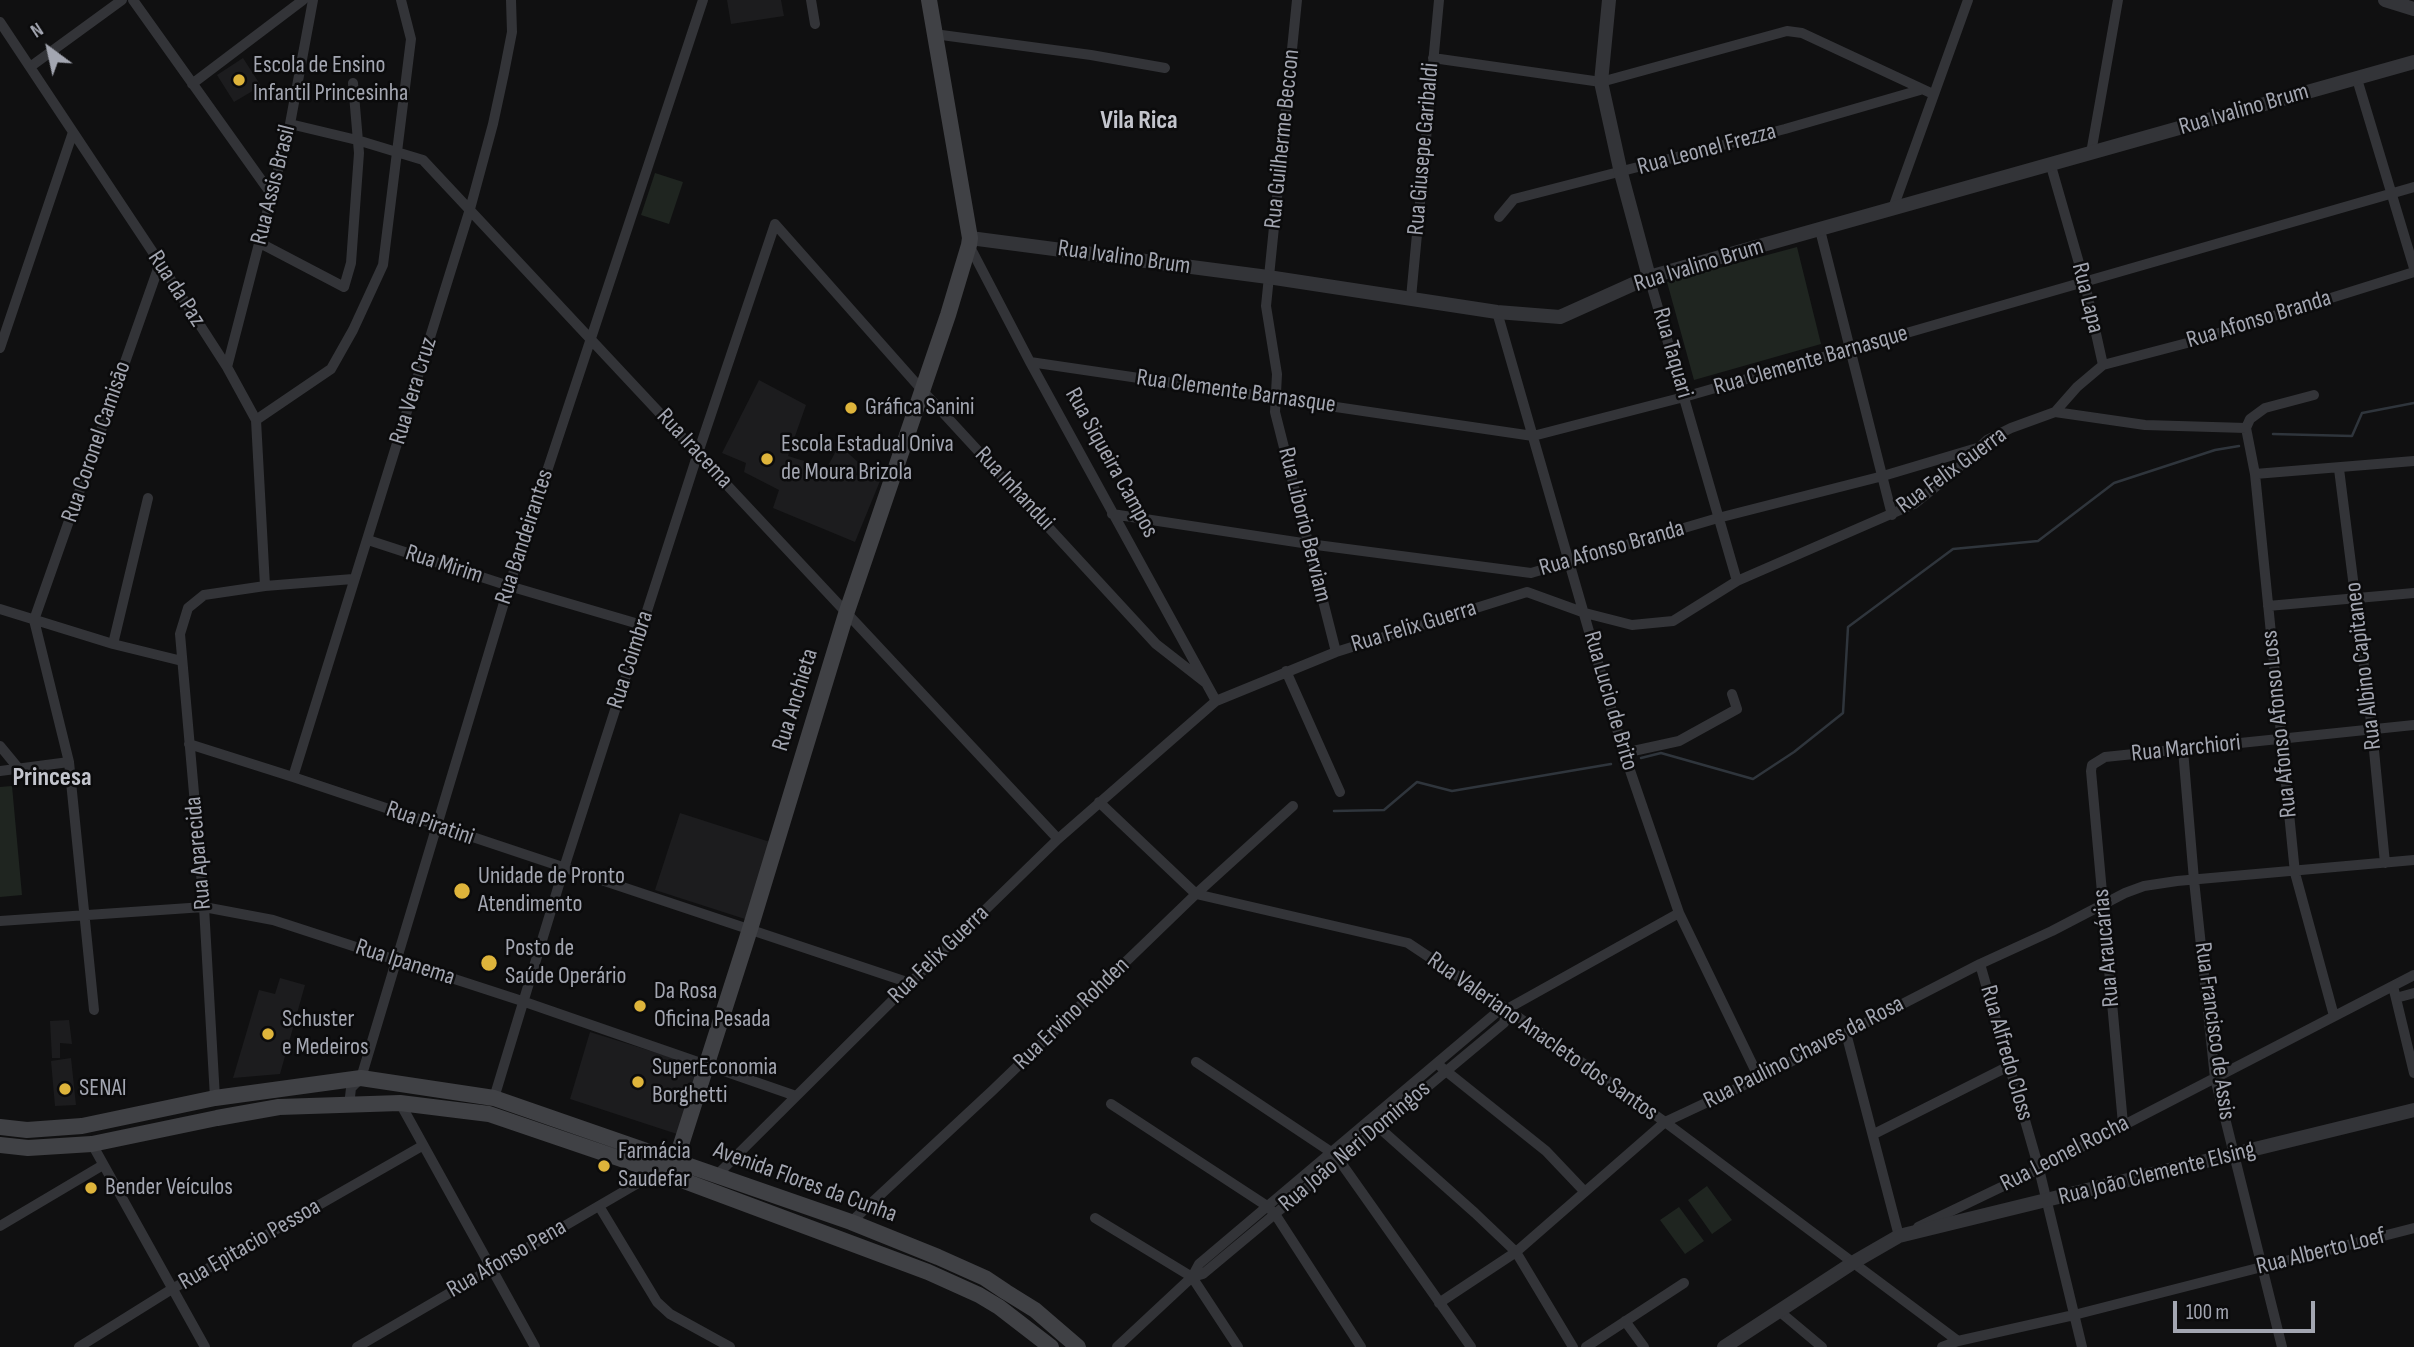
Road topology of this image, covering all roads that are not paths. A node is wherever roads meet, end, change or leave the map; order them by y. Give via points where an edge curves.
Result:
1 (122, 0) edge
2 (133, 0) edge
3 (303, 0) edge
4 (313, 0) edge
5 (401, 0) edge
6 (511, 0) edge
7 (703, 0) edge
8 (811, 0) edge
9 (929, 0) edge
10 (1297, 0) edge
11 (1439, 0) edge
12 (1609, 0) edge
13 (1968, 0) edge
14 (2118, 0) edge
15 (2385, 0) edge
16 (2414, 9) edge
17 (0, 22) edge
18 (815, 24) dead end
19 (934, 34) junction
20 (1433, 58) junction
21 (2413, 66) edge
22 (30, 67) junction
23 (1165, 68) dead end
24 (2357, 79) junction
25 (1601, 82) junction
26 (353, 83) dead end
27 (192, 84) junction
28 (1920, 90) junction
29 (1933, 94) junction
30 (290, 124) junction
31 (72, 132) junction
32 (357, 139) junction
33 (398, 152) junction
34 (2091, 153) junction
35 (2051, 166) junction
36 (1621, 173) junction
37 (2414, 187) edge
38 (2392, 193) junction
39 (272, 195) junction
40 (1893, 208) junction
41 (470, 209) junction
42 (1499, 217) dead end
43 (775, 224) joint
44 (1820, 230) junction
45 (969, 241) junction
46 (260, 243) junction
47 (160, 263) junction
48 (2414, 270) edge
49 (1268, 277) junction
50 (1649, 277) junction
51 (2085, 284) junction
52 (1411, 298) junction
53 (1497, 312) junction
54 (3, 327) edge
55 (590, 338) junction
56 (0, 348) edge
57 (1851, 349) junction
58 (1030, 362) junction
59 (2104, 365) junction
60 (227, 367) junction
61 (922, 390) junction
62 (2314, 395) dead end
63 (1684, 397) junction
64 (1276, 398) junction
65 (2055, 412) junction
66 (256, 420) junction
67 (2246, 428) junction
68 (1533, 436) junction
69 (1979, 448) junction
70 (698, 453) junction
71 (2414, 461) edge
72 (2339, 469) junction
73 (2255, 474) junction
74 (1883, 476) junction
75 (148, 498) dead end
76 (1112, 514) junction
77 (1892, 515) junction
78 (1718, 518) junction
79 (368, 540) junction
80 (1309, 544) junction
81 (1568, 563) junction
82 (353, 579) junction
83 (1737, 581) junction
84 (265, 586) junction
85 (509, 586) junction
86 (2414, 593) edge
87 (2356, 599) junction
88 (2268, 606) junction
89 (0, 609) edge
90 (1585, 612) junction
91 (846, 614) junction
92 (34, 620) junction
93 (642, 625) junction
94 (113, 644) junction
95 (1336, 652) junction
96 (182, 661) junction
97 (1286, 671) junction
98 (1206, 682) junction
99 (1732, 694) dead end
100 (1216, 701) junction
101 (2414, 725) edge
102 (2372, 730) junction
103 (2283, 739) junction
104 (189, 744) junction
105 (0, 746) edge
106 (2183, 750) junction
107 (1624, 753) junction
108 (69, 762) junction
109 (19, 769) junction
110 (0, 771) edge
111 (2091, 771) joint
112 (293, 777) junction
113 (1340, 792) dead end
114 (1099, 802) junction
115 (1293, 806) dead end
116 (436, 826) junction
117 (1058, 839) junction
118 (2414, 860) edge
119 (2385, 863) junction
120 (564, 868) junction
121 (2295, 873) junction
122 (2194, 880) junction
123 (1196, 894) junction
124 (2103, 905) junction
125 (204, 907) junction
126 (1679, 913) junction
127 (83, 914) junction
128 (0, 921) edge
129 (750, 929) junction
130 (395, 960) junction
131 (1980, 964) junction
132 (2414, 975) edge
133 (910, 983) junction
134 (2393, 986) junction
135 (2414, 993) edge
136 (2396, 998) junction
137 (522, 1001) junction
138 (1507, 1009) junction
139 (94, 1010) dead end
140 (2334, 1016) junction
141 (1846, 1033) junction
142 (1196, 1062) dead end
143 (1437, 1063) junction
144 (706, 1064) junction
145 (2009, 1066) junction
146 (1446, 1071) junction
147 (2414, 1073) edge
148 (361, 1078) junction
149 (1759, 1078) junction
150 (2215, 1078) junction
151 (796, 1096) junction
152 (215, 1098) junction
153 (494, 1098) junction
154 (370, 1103) junction
155 (400, 1103) junction
156 (1111, 1104) dead end
157 (353, 1105) junction
158 (2414, 1110) edge
159 (1664, 1122) junction
160 (1374, 1123) junction
161 (2123, 1124) junction
162 (0, 1127) edge
163 (1874, 1134) junction
164 (92, 1144) junction
165 (0, 1145) edge
166 (422, 1146) junction
167 (2234, 1155) junction
168 (1335, 1156) junction
169 (103, 1165) junction
170 (2039, 1169) junction
171 (668, 1170) junction
172 (717, 1175) junction
173 (1584, 1191) junction
174 (2047, 1201) junction
175 (599, 1206) junction
176 (1271, 1210) junction
177 (1095, 1218) dead end
178 (852, 1222) junction
179 (0, 1226) edge
180 (2414, 1228) edge
181 (1899, 1236) junction
182 (1516, 1252) junction
183 (1854, 1262) junction
184 (2262, 1266) junction
185 (491, 1269) junction
186 (1192, 1277) junction
187 (1684, 1283) dead end
188 (172, 1289) junction
189 (1439, 1303) junction
190 (1779, 1311) junction
191 (2074, 1315) junction
192 (1625, 1321) junction
193 (1958, 1341) junction
194 (81, 1346) edge
195 (1045, 1346) edge
196 (1077, 1346) edge
197 (205, 1347) edge
198 (357, 1347) edge
199 (535, 1347) edge
200 (730, 1347) edge
201 (1117, 1347) edge
202 (1238, 1347) edge
203 (1362, 1347) edge
204 (1471, 1347) edge
205 (1573, 1347) edge
206 (1586, 1347) edge
207 (1644, 1347) edge
208 (1724, 1347) edge
209 (1822, 1347) edge
210 (1942, 1347) edge
211 (2082, 1347) edge
212 (2282, 1347) edge

1 - 22 street
2 - 27 street
3 - 27 street
4 - 30 street, Rua Assis Brasil
5 - 33 street via 411,40
6 - 41 street, Rua Vera Cruz via 512,32 506,63
7 - 55 street, Rua Bandeirantes
8 - 18 street
9 - 19 main road, Rua Siqueira Campos
10 - 49 street, Rua Guilherme Beccon
11 - 20 street, Rua Giusepe Garibaldi
12 - 25 street, Rua Taquari
13 - 29 street
14 - 34 street
15 - 16 street
17 - 22 street, Rua da Paz
19 - 23 street
19 - 45 main road, Rua Siqueira Campos
20 - 25 street
20 - 52 street, Rua Giusepe Garibaldi
21 - 24 street, Rua Ivalino Brum
22 - 31 street, Rua da Paz
24 - 34 street, Rua Ivalino Brum
24 - 38 street
25 - 28 street via 1787,31 1802,33
25 - 36 street, Rua Taquari
26 - 32 street
27 - 39 street
28 - 29 street
28 - 36 street, Rua Leonel Frezza
29 - 40 street
30 - 32 street, Rua Iracema
30 - 39 street, Rua Assis Brasil
31 - 47 street, Rua da Paz
31 - 54 street
32 - 33 street, Rua Iracema
32 - 46 street via 351,263 344,287
33 - 41 street, Rua Iracema via 423,160
33 - 66 street via 383,265 353,330 331,369
34 - 35 street, Rua Ivalino Brum
35 - 40 street, Rua Ivalino Brum
35 - 51 street, Rua Lapa
36 - 42 street, Rua Leonel Frezza via 1514,200
36 - 50 street, Rua Taquari
37 - 38 street, Rua Clemente Barnasque
38 - 48 street
38 - 51 street, Rua Clemente Barnasque
39 - 46 street, Rua Assis Brasil
40 - 44 street, Rua Ivalino Brum
41 - 55 street, Rua Iracema
41 - 79 street, Rua Vera Cruz
43 - 61 street, Rua Inhandui
43 - 70 street, Rua Coimbra
44 - 50 street, Rua Ivalino Brum
44 - 57 street
45 - 49 street, Rua Ivalino Brum
45 - 58 street, Rua Siqueira Campos
45 - 61 main road, Rua Anchieta
46 - 60 street, Rua Assis Brasil
47 - 60 street, Rua da Paz
47 - 92 street, Rua Coronel Camisão
48 - 59 street, Rua Afonso Branda
49 - 52 street, Rua Ivalino Brum
49 - 64 street, Rua Guilherme Beccon via 1266,306 1277,374
50 - 53 street, Rua Ivalino Brum via 1560,317
50 - 63 street, Rua Taquari
51 - 57 street, Rua Clemente Barnasque
51 - 59 street, Rua Lapa
52 - 53 street, Rua Ivalino Brum
53 - 68 street, Rua Lucio de Brito
54 - 56 street
55 - 70 street, Rua Iracema
55 - 85 street, Rua Bandeirantes
57 - 63 street, Rua Clemente Barnasque
57 - 74 street
58 - 64 street, Rua Clemente Barnasque
58 - 76 street, Rua Siqueira Campos
59 - 65 street, Rua Lapa
60 - 66 street, Rua da Paz
61 - 91 main road, Rua Anchieta
61 - 98 street, Rua Inhandui via 1156,644
62 - 67 street via 2265,408
63 - 68 street, Rua Clemente Barnasque
63 - 78 street, Rua Taquari
64 - 68 street, Rua Clemente Barnasque
64 - 80 street, Rua Liborio Berviam via 1275,412
65 - 67 street, Rua Felix Guerra via 2145,425
65 - 69 street, Rua Felix Guerra via 1999,433
66 - 84 street, Rua da Paz
67 - 73 street, Rua Afonso Afonso Loss
68 - 81 street, Rua Lucio de Brito
69 - 74 street, Rua Afonso Branda
69 - 77 street, Rua Felix Guerra via 1914,504
70 - 91 street, Rua Iracema
70 - 93 street, Rua Coimbra
71 - 72 street
72 - 73 street
72 - 87 street, Rua Albino Capitaneo
73 - 88 street, Rua Afonso Afonso Loss
74 - 77 street
74 - 78 street, Rua Afonso Branda
75 - 94 street
76 - 80 street, Rua Afonso Branda
76 - 98 street, Rua Siqueira Campos
77 - 83 street, Rua Felix Guerra
78 - 81 street, Rua Afonso Branda
78 - 83 street, Rua Taquari
79 - 82 street, Rua Vera Cruz
79 - 85 street, Rua Mirim
80 - 81 street, Rua Afonso Branda via 1531,573
80 - 95 street, Rua Liborio Berviam
81 - 90 street, Rua Lucio de Brito
82 - 84 street
82 - 112 street, Rua Vera Cruz
83 - 90 street, Rua Felix Guerra via 1673,621 1632,625
84 - 96 street, Rua Aparecida via 204,594 188,608 180,634
85 - 93 street, Rua Mirim
85 - 116 street, Rua Bandeirantes
86 - 87 street
87 - 88 street
87 - 102 street, Rua Albino Capitaneo
88 - 103 street, Rua Afonso Afonso Loss
89 - 92 street
90 - 95 street, Rua Felix Guerra via 1527,592
90 - 107 street, Rua Lucio de Brito
91 - 117 street, Rua Iracema
91 - 129 main road, Rua Anchieta
92 - 94 street
92 - 108 street
93 - 120 street, Rua Coimbra
94 - 96 street
95 - 97 street, Rua Felix Guerra
96 - 104 street, Rua Aparecida
97 - 100 street, Rua Felix Guerra
97 - 113 street
98 - 100 street, Rua Siqueira Campos
99 - 107 street via 1737,709 1679,741
100 - 114 street, Rua Felix Guerra
101 - 102 street, Rua Marchiori
102 - 103 street, Rua Marchiori
102 - 119 street, Rua Albino Capitaneo
103 - 106 street, Rua Marchiori
103 - 121 street, Rua Afonso Afonso Loss
104 - 112 street, Rua Piratini
104 - 125 street, Rua Aparecida
105 - 109 street
106 - 111 street, Rua Marchiori via 2105,757 2092,765
106 - 122 street, Rua Francisco de Assis
107 - 126 street, Rua Lucio de Brito
108 - 109 street
108 - 127 street
109 - 110 street
111 - 124 street, Rua Araucárias
112 - 116 street, Rua Piratini
114 - 117 street, Rua Felix Guerra
114 - 123 street
115 - 123 street, Rua Ervino Rohden
116 - 120 street, Rua Piratini
116 - 130 street, Rua Bandeirantes
117 - 133 street, Rua Felix Guerra
118 - 119 street, Rua Paulino Chaves da Rosa
119 - 121 street, Rua Paulino Chaves da Rosa
120 - 129 street, Rua Piratini
120 - 137 street, Rua Coimbra
121 - 122 street, Rua Paulino Chaves da Rosa
121 - 140 street, Rua Afonso Afonso Loss
122 - 124 street, Rua Paulino Chaves da Rosa via 2144,886
122 - 150 street, Rua Francisco de Assis
123 - 138 street, Rua Valeriano Anacleto dos Santos via 1408,943
123 - 178 street, Rua Ervino Rohden
124 - 131 street, Rua Paulino Chaves da Rosa
124 - 161 street, Rua Araucárias
125 - 127 street, Rua Ipanema
125 - 130 street, Rua Ipanema via 273,920
125 - 152 street, Rua Aparecida
126 - 138 street, Rua João Neri Domingos
126 - 149 street, Rua Lucio de Brito
127 - 128 street, Rua Ipanema
127 - 139 street
129 - 133 street, Rua Piratini
129 - 144 main road, Rua Anchieta
130 - 137 street, Rua Ipanema
130 - 148 street, Rua Bandeirantes
131 - 141 street, Rua Paulino Chaves da Rosa
131 - 145 street, Rua Alfredo Closs
132 - 134 street, Rua Leonel Rocha
133 - 151 street, Rua Felix Guerra
134 - 136 street
134 - 140 street, Rua Leonel Rocha
135 - 136 street
136 - 147 street
137 - 144 street, Rua Ipanema
137 - 153 street, Rua Coimbra
138 - 143 street, Rua João Neri Domingos via 1496,1013
138 - 146 street, Rua João Neri Domingos via 1504,1023
138 - 159 street, Rua Valeriano Anacleto dos Santos
140 - 150 street, Rua Leonel Rocha
141 - 149 street, Rua Paulino Chaves da Rosa
141 - 163 street
142 - 168 street
143 - 146 street
143 - 160 street, Rua João Neri Domingos
144 - 151 street, Rua Ipanema
144 - 171 main road, Rua Anchieta
145 - 163 street
145 - 170 street, Rua Alfredo Closs
146 - 160 street, Rua João Neri Domingos
146 - 173 street via 1546,1151
148 - 152 main road, Avenida Flores da Cunha
148 - 153 main road, Avenida Flores da Cunha
148 - 154 street via 373,1090
148 - 157 street via 351,1088
149 - 159 street, Rua Paulino Chaves da Rosa
150 - 161 street, Rua Leonel Rocha
150 - 167 street, Rua Francisco de Assis
151 - 172 street, Rua Felix Guerra
152 - 162 main road, Avenida Flores da Cunha via 82,1126
153 - 171 main road, Avenida Flores da Cunha
154 - 155 main road, Avenida Flores da Cunha
154 - 157 main road, Avenida Flores da Cunha
155 - 166 street
155 - 171 main road, Avenida Flores da Cunha via 489,1114
156 - 176 street
157 - 164 main road, Avenida Flores da Cunha via 279,1107
158 - 167 street, Rua João Clemente Elsing
159 - 173 street, Rua Paulino Chaves da Rosa
159 - 183 street, Rua Valeriano Anacleto dos Santos
160 - 168 street, Rua João Neri Domingos
160 - 182 street
161 - 170 street, Rua Leonel Rocha
163 - 181 street
164 - 165 main road, Avenida Flores da Cunha
164 - 169 street
166 - 185 street
166 - 188 street, Rua Epitacio Pessoa
167 - 174 street, Rua João Clemente Elsing
167 - 184 street, Rua Francisco de Assis
168 - 176 street, Rua João Neri Domingos
168 - 189 street
169 - 179 street
169 - 188 street
170 - 174 street, Rua Alfredo Closs
170 - 181 street, Rua Leonel Rocha
171 - 172 main road, Avenida Flores da Cunha
171 - 175 street, Rua Afonso Pena
171 - 195 main road, Avenida Flores da Cunha via 954,1283 999,1307
172 - 178 main road, Avenida Flores da Cunha
173 - 182 street, Rua Paulino Chaves da Rosa
174 - 181 street, Rua João Clemente Elsing
174 - 191 street, Rua Alfredo Closs
175 - 185 street, Rua Afonso Pena
175 - 200 street via 657,1302
176 - 186 street, Rua João Neri Domingos via 1199,1264
176 - 203 street
177 - 186 street
178 - 196 main road, Avenida Flores da Cunha via 985,1279 1035,1310
180 - 184 street, Rua Alberto Loef
181 - 183 street, Rua Leonel Rocha
182 - 189 street, Rua Paulino Chaves da Rosa
182 - 205 street
183 - 190 street, Rua Leonel Rocha
183 - 193 street, Rua Valeriano Anacleto dos Santos
184 - 191 street, Rua Alberto Loef
184 - 212 street, Rua Francisco de Assis
185 - 198 street, Rua Afonso Pena
185 - 199 street
186 - 201 street, Rua João Neri Domingos
186 - 202 street
187 - 192 street
188 - 194 street, Rua Epitacio Pessoa
188 - 197 street
189 - 204 street
190 - 208 street, Rua Leonel Rocha
190 - 209 street
191 - 193 street, Rua Alberto Loef
191 - 211 street, Rua Alfredo Closs
192 - 206 street
192 - 207 street
193 - 210 street, Rua Alberto Loef
195 - 196 main road via 1056,1334

